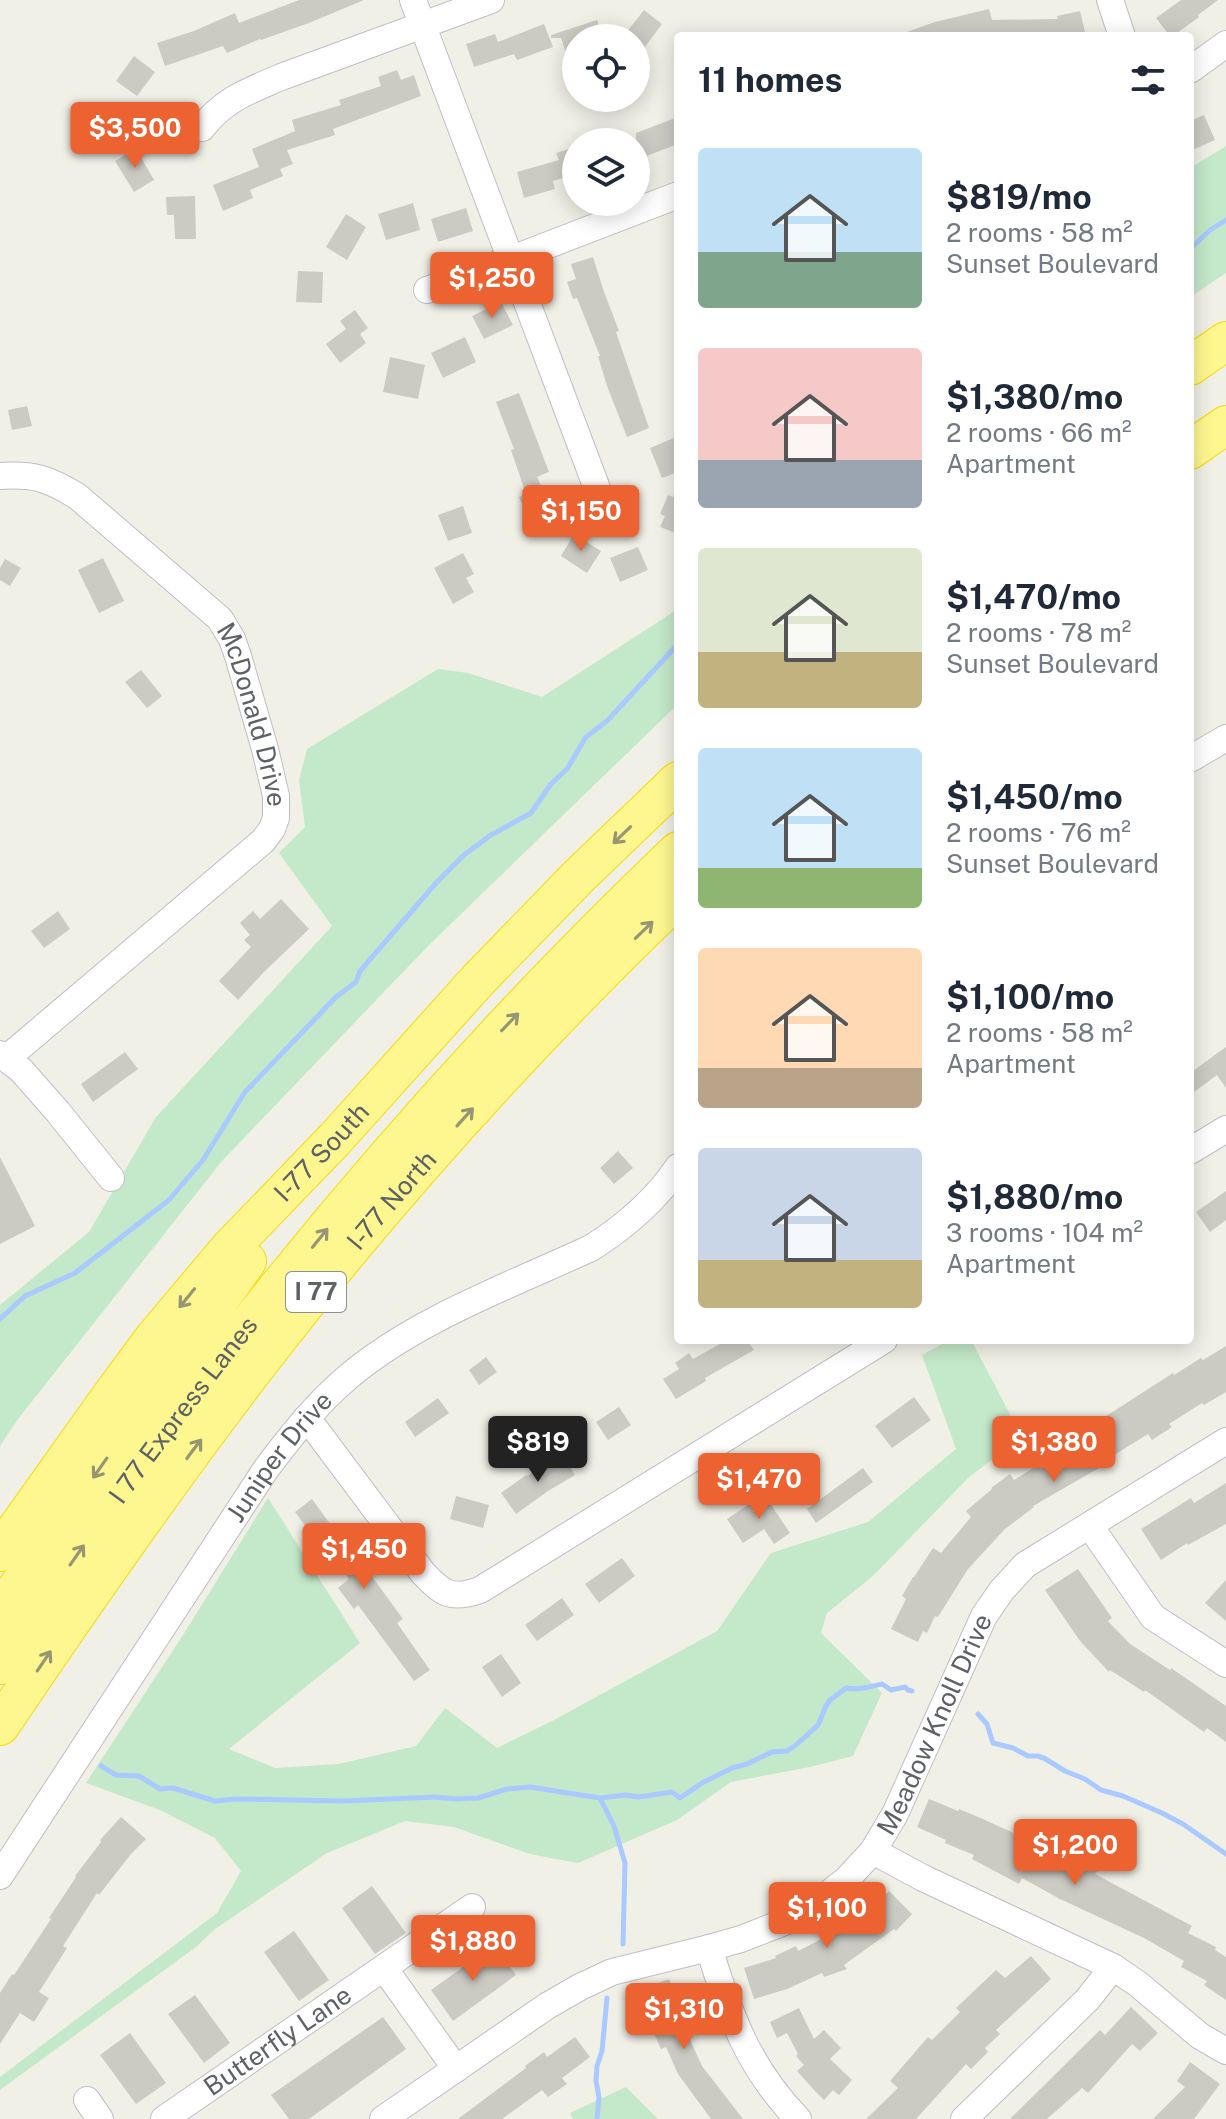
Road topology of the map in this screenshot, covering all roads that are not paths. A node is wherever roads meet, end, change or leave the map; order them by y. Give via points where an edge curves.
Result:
1 (413, 0) edge
2 (491, 0) edge
3 (1110, 0) edge
4 (423, 25) junction
5 (1121, 32) edge
6 (1226, 44) edge
7 (1194, 67) edge
8 (202, 128) dead end
9 (674, 197) edge
10 (512, 259) junction
11 (427, 290) dead end
12 (1226, 341) edge
13 (1194, 363) edge
14 (1226, 425) edge
15 (1194, 447) edge
16 (0, 476) edge
17 (598, 491) dead end
18 (1226, 738) edge
19 (1194, 757) edge
20 (674, 785) edge
21 (674, 855) edge
22 (674, 901) edge
23 (4, 1056) edge
24 (1226, 1129) edge
25 (335, 1139) junction
26 (1194, 1149) edge
27 (674, 1172) edge
28 (111, 1178) dead end
29 (878, 1344) edge
30 (307, 1418) junction
31 (1226, 1441) edge
32 (1090, 1526) junction
33 (0, 1552) edge
34 (0, 1612) edge
35 (1226, 1664) edge
36 (0, 1665) edge
37 (0, 1726) edge
38 (873, 1851) junction
39 (0, 1876) edge
40 (472, 1907) dead end
41 (709, 1948) junction
42 (1113, 1967) junction
43 (384, 1968) junction
44 (1226, 2051) edge
45 (456, 2069) junction
46 (164, 2119) edge
47 (383, 2119) edge
48 (798, 2119) edge
49 (964, 2119) edge

1 - 4 street
2 - 4 street
3 - 5 street
4 - 8 street via 247,92 222,106
4 - 10 street
6 - 7 street
9 - 10 street
10 - 11 street
10 - 17 street
12 - 13 highway
14 - 15 highway
16 - 23 street, McDonald Drive via 38,477 77,496 220,619 238,656 277,811 263,841
18 - 19 street
20 -> 25 highway, I-77 South / I 77 via 478,980
36 -> 21 highway, I 77 Express Lanes / I 77 via 224,1355 366,1182 497,1036
37 -> 22 highway, I-77 North / I 77 via 165,1489 309,1300 490,1089
23 - 28 street
24 - 26 street
25 -> 33 highway, I-77 South / I 77 via 191,1293
25 -> 34 highway, I 77 Express Lanes / I 77
27 - 30 street, Juniper Drive via 613,1234 397,1341 348,1377
29 - 30 street via 467,1595 438,1589 423,1573
30 - 39 street, Juniper Drive via 266,1469
31 - 32 street, Meadow Knoll Drive
32 - 35 street via 1153,1617
32 - 38 street, Meadow Knoll Drive via 1025,1565 984,1616 895,1814
38 - 41 street, Meadow Knoll Drive via 800,1916
38 - 42 street
40 - 43 street, Butterfly Lane
41 - 45 street, Meadow Knoll Drive via 625,1968 580,1987
41 - 48 street via 746,2050
42 - 44 street
42 - 49 street via 1087,2000
43 - 45 street
43 - 46 street, Butterfly Lane
45 - 47 street, Meadow Knoll Drive

